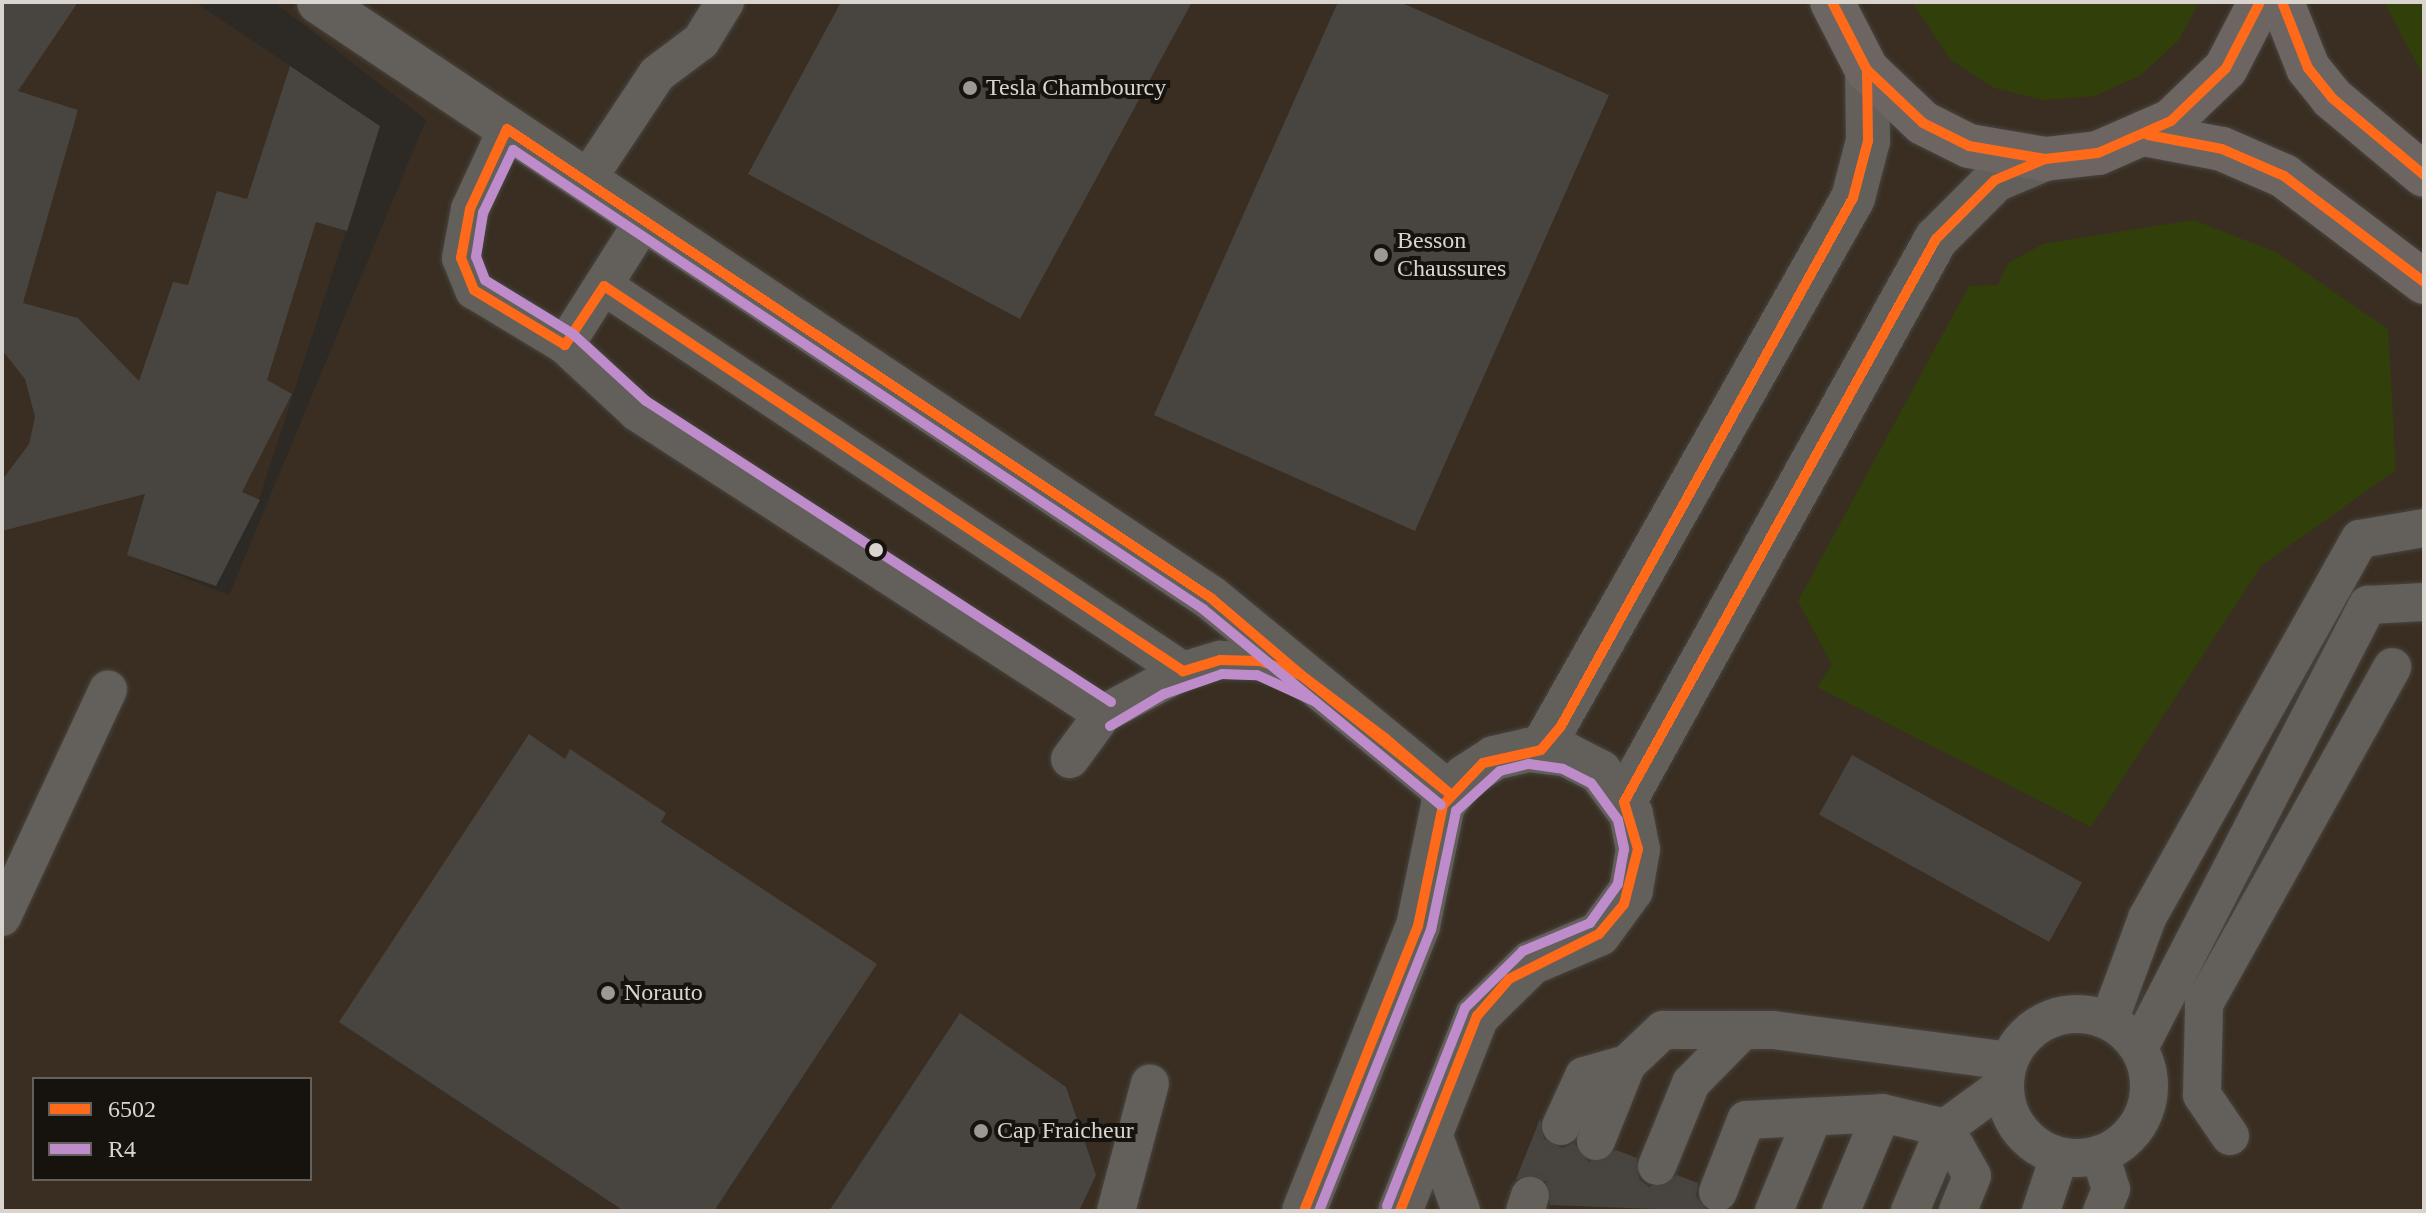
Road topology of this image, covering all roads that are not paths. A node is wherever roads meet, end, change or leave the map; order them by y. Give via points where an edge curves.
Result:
1 (319, 2) edge
2 (725, 2) edge
3 (1832, 2) edge
4 (2260, 2) edge
5 (2282, 2) edge
6 (1867, 70) junction
7 (507, 129) junction
8 (2148, 135) junction
9 (2045, 159) junction
10 (2424, 175) edge
11 (586, 181) junction
12 (645, 219) junction
13 (2424, 282) edge
14 (604, 286) junction
15 (565, 345) junction
16 (2424, 528) edge
17 (2424, 602) edge
18 (2392, 667) dead end
19 (1183, 671) junction
20 (1301, 675) junction
21 (108, 690) dead end
22 (1103, 714) junction
23 (1541, 750) junction
24 (1070, 759) dead end
25 (1450, 794) junction
26 (1624, 802) junction
27 (2, 917) edge
28 (2109, 1021) junction
29 (1743, 1030) junction
30 (2139, 1048) junction
31 (1627, 1064) junction
32 (2006, 1073) junction
33 (1150, 1083) dead end
34 (1882, 1113) junction
35 (1813, 1117) junction
36 (1561, 1126) dead end
37 (1431, 1128) junction
38 (1945, 1128) junction
39 (2230, 1136) dead end
40 (1596, 1141) dead end
41 (2100, 1154) junction
42 (2059, 1157) junction
43 (1657, 1166) dead end
44 (1718, 1192) dead end
45 (1116, 1211) edge
46 (1304, 1211) edge
47 (1400, 1211) edge
48 (1461, 1211) edge
49 (1774, 1211) edge
50 (1841, 1211) edge
51 (1910, 1211) edge
52 (1958, 1211) edge
53 (2041, 1211) edge
54 (2102, 1211) edge

1 - 7 street
2 - 11 lane via 701,41 657,74
3 - 6 main road
4 - 8 main road via 2241,46 2210,87
5 - 10 main road via 2308,68 2332,98
6 - 9 main road via 1902,107 1945,135 1994,153
6 - 23 street via 1868,141 1853,198
7 - 11 street
7 - 15 lane via 470,209 461,258 474,290
8 - 9 main road via 2098,153
8 - 13 main road via 2222,149 2284,176
9 - 26 street via 1995,180 1936,239
11 - 12 street
12 - 14 lane
12 - 20 street via 1211,598
14 - 15 lane
14 - 19 lane
15 - 22 lane via 637,412
16 - 28 lane via 2360,539 2147,918
17 - 30 lane via 2368,605
18 - 39 lane via 2204,1004 2202,1095
19 - 20 lane via 1220,660 1260,661
19 - 22 lane
20 - 25 street
21 - 27 lane
22 - 24 lane
23 - 25 street via 1483,763
23 - 26 street via 1589,765
25 - 46 street via 1436,823 1418,926
26 - 37 street via 1638,849 1624,904 1599,934 1509,979 1477,1016
28 - 30 lane
28 - 32 lane via 2062,1015 2021,1039
29 - 31 lane via 1663,1030
29 - 32 lane
29 - 43 lane via 1691,1083
30 - 41 lane via 2147,1103 2138,1126
31 - 36 lane via 1584,1076
31 - 40 lane
32 - 38 lane
32 - 42 lane via 2019,1130
33 - 45 lane
34 - 35 lane
34 - 38 lane
34 - 50 lane
35 - 44 lane via 1746,1120
35 - 49 lane
37 - 47 street
37 - 48 lane
38 - 51 lane
38 - 52 lane via 1972,1176
41 - 42 lane
41 - 54 lane via 2111,1189
42 - 53 lane

